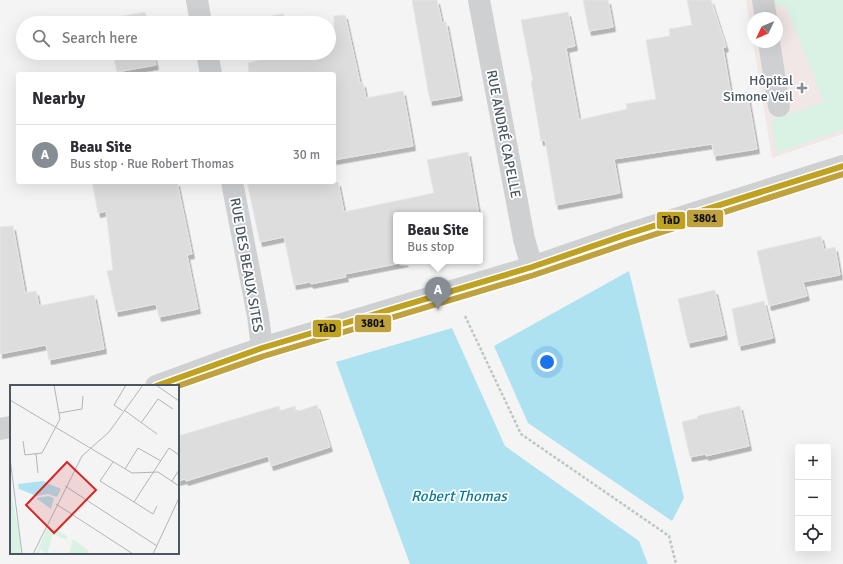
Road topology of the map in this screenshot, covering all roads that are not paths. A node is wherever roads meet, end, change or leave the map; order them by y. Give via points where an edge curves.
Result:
1 (197, 0) edge
2 (479, 0) edge
3 (763, 0) edge
4 (765, 12) edge
5 (200, 16) edge
6 (770, 48) edge
7 (208, 60) edge
8 (211, 72) edge
9 (779, 106) dead end
10 (843, 166) edge
11 (232, 184) edge
12 (532, 267) junction
13 (262, 348) junction
14 (159, 385) edge
15 (10, 427) edge
16 (0, 429) edge

1 - 5 street
2 - 12 street, RUE ANDRÉ CAPELLE via 524,239
3 - 4 street
6 - 9 street
7 - 8 street
10 - 12 street
11 - 13 street, RUE DES BEAUX SITES
12 - 13 street
13 - 14 street
15 - 16 street

